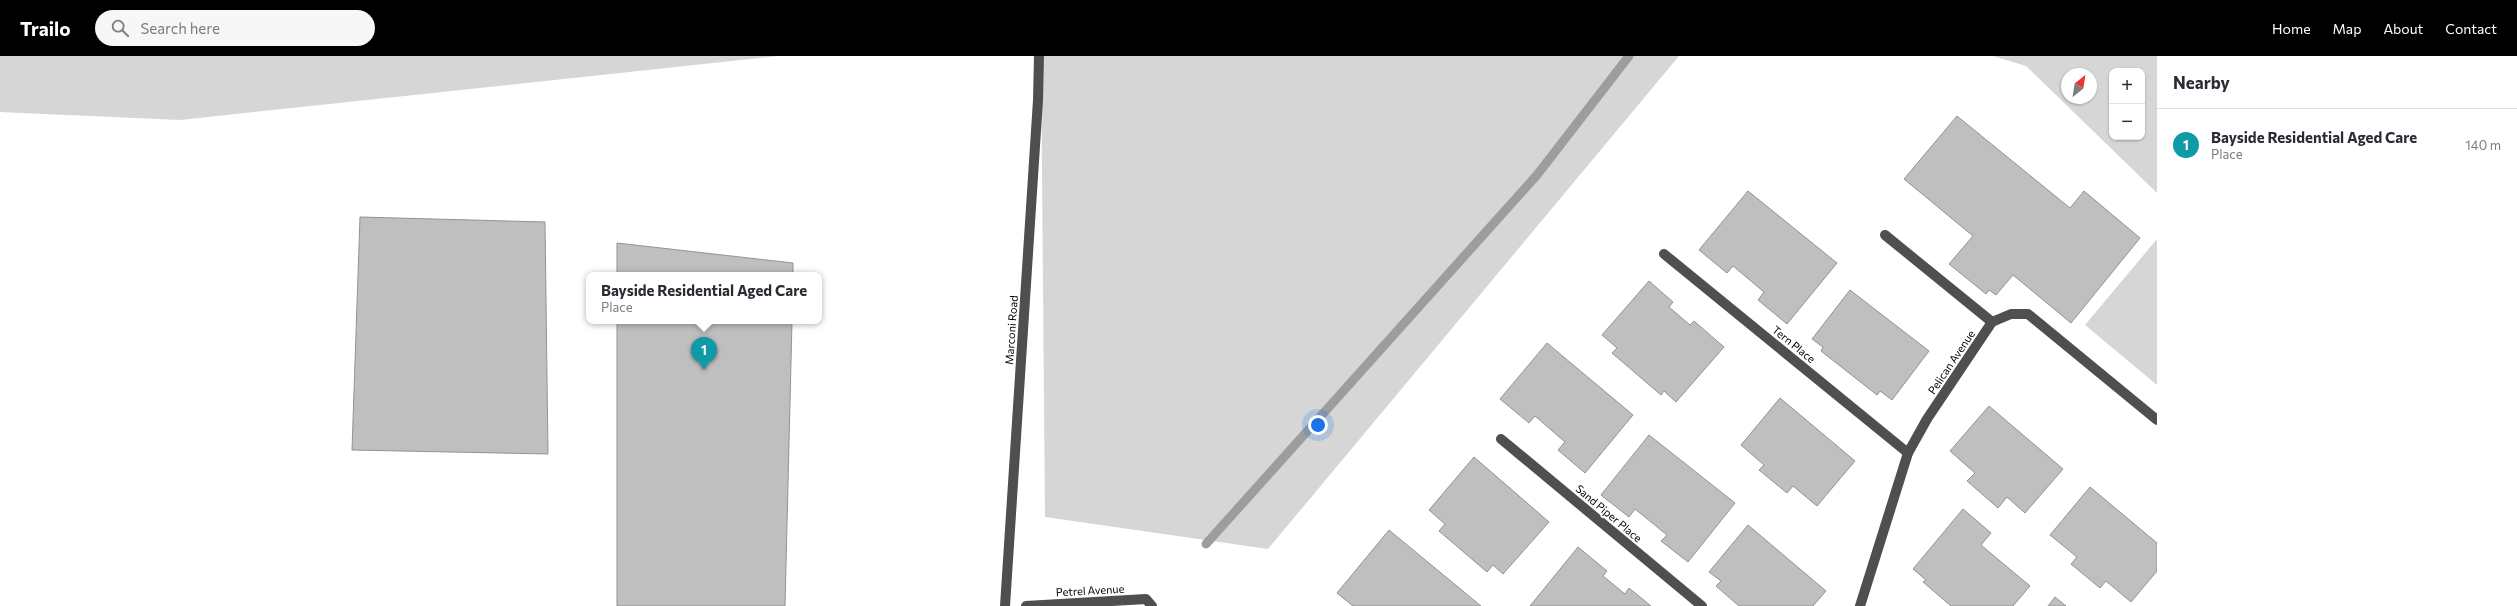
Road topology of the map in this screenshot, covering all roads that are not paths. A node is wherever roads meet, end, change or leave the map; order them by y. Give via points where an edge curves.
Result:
1 (1039, 56) edge
2 (1885, 234) dead end
3 (1664, 254) dead end
4 (1992, 322) junction
5 (2157, 420) edge
6 (1501, 439) dead end
7 (1908, 453) junction
8 (1005, 606) edge
9 (1026, 606) edge
10 (1152, 606) edge
11 (1702, 606) edge
12 (1860, 606) edge

1 - 8 street, Marconi Road
2 - 4 street
3 - 7 street, Tern Place
4 - 5 street via 2010,314 2028,314
4 - 7 street, Pelican Avenue via 1927,419
6 - 11 street, Sand Piper Place
7 - 12 street, Pelican Avenue
9 - 10 street, Petrel Avenue via 1146,599

